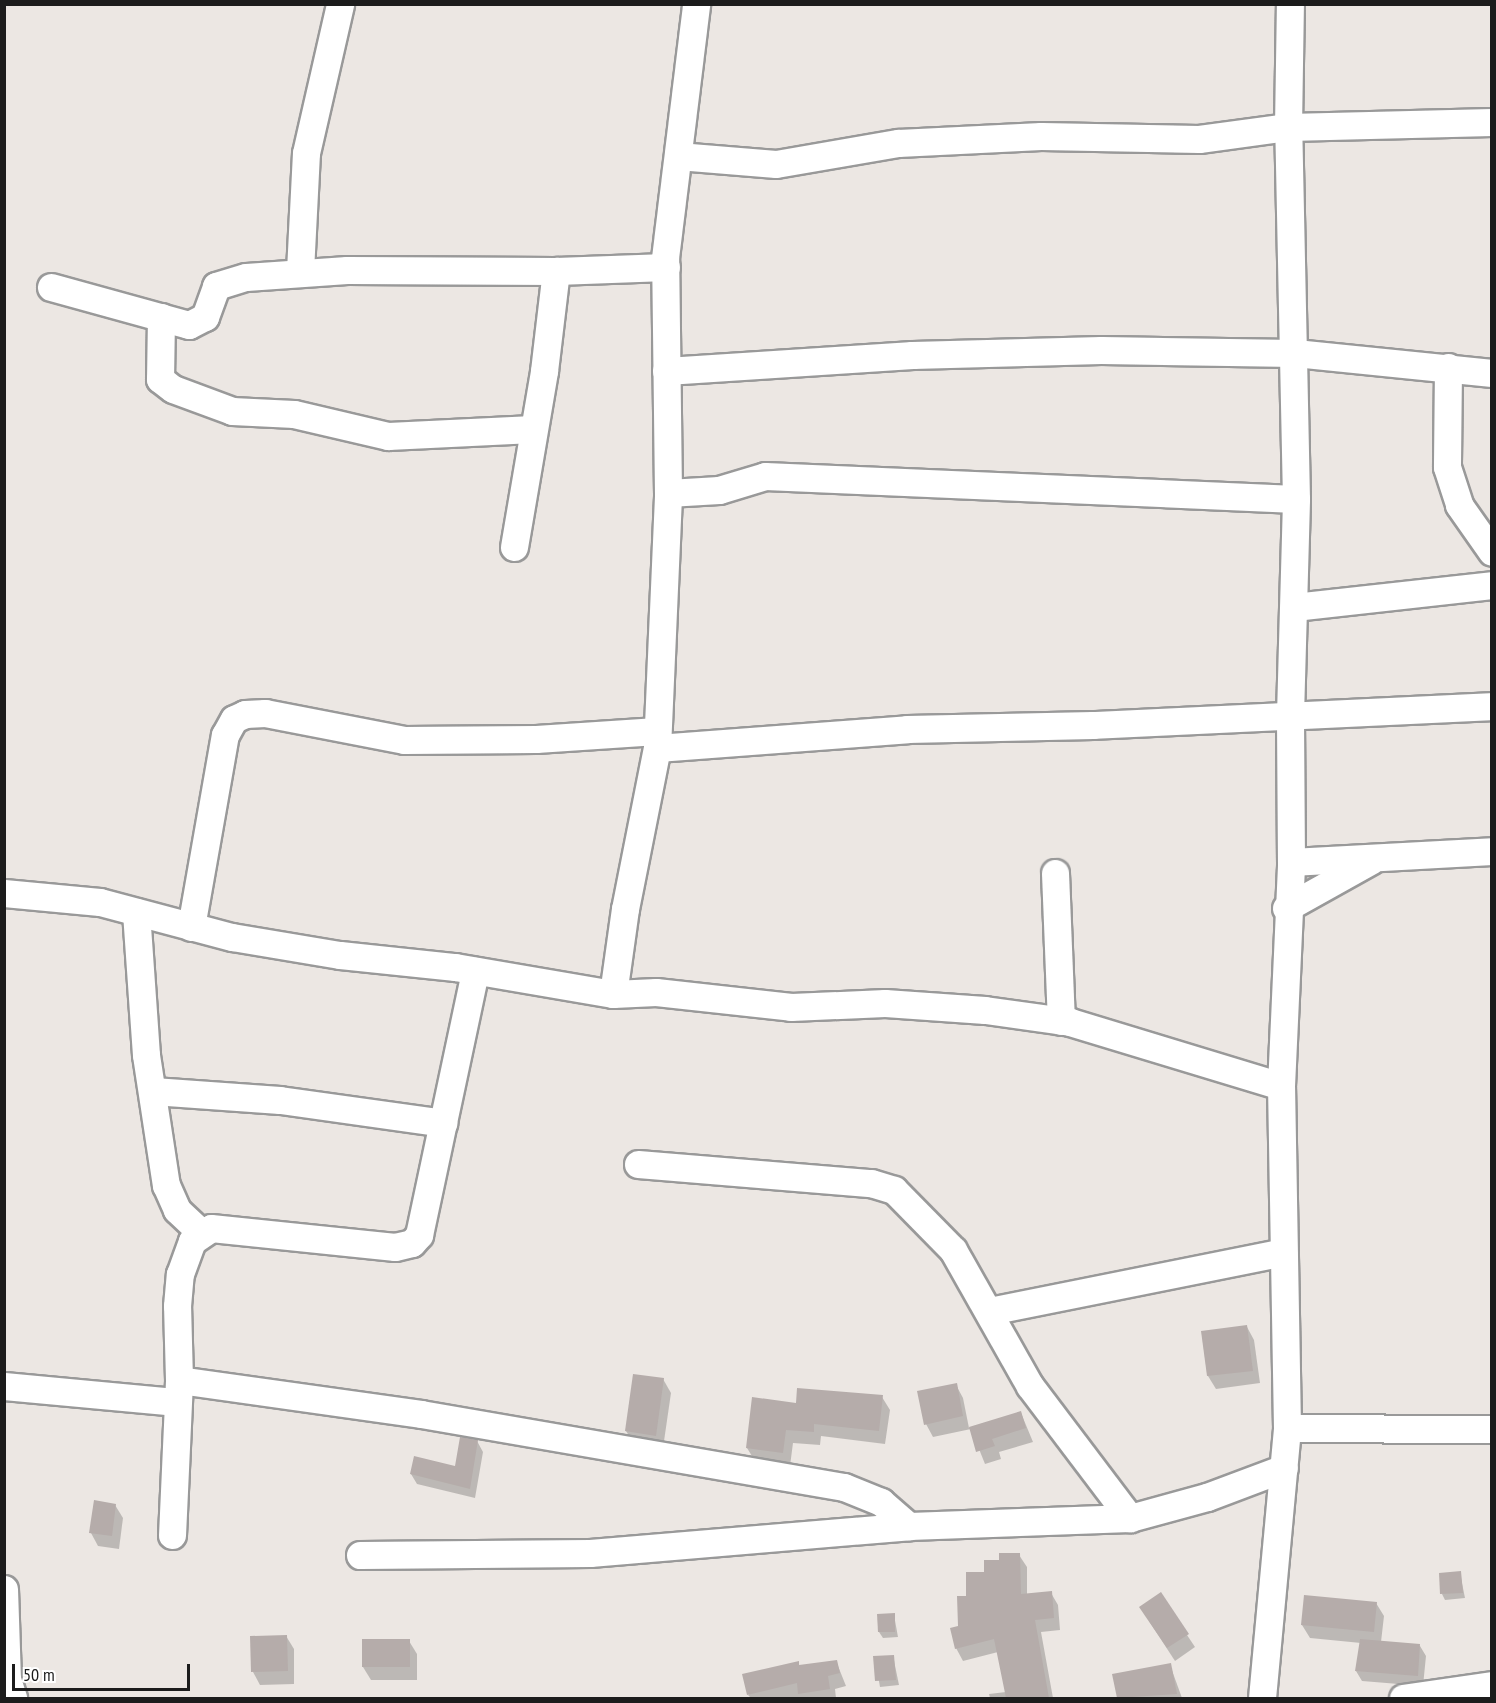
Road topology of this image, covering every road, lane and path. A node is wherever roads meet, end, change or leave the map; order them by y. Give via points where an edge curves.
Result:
1 (340, 4) edge
2 (696, 4) edge
3 (1290, 4) edge
4 (1491, 122) edge
5 (1288, 128) junction
6 (678, 156) junction
7 (666, 267) junction
8 (300, 271) junction
9 (555, 271) junction
10 (51, 287) dead end
11 (161, 317) junction
12 (1295, 353) junction
13 (1448, 368) junction
14 (666, 371) junction
15 (1491, 373) edge
16 (533, 429) junction
17 (668, 493) junction
18 (1296, 499) junction
19 (514, 547) dead end
20 (1491, 552) edge
21 (1491, 585) edge
22 (1294, 607) junction
23 (1491, 706) edge
24 (1290, 715) junction
25 (657, 740) junction
26 (1491, 851) edge
27 (1377, 858) junction
28 (1291, 862) junction
29 (1055, 873) dead end
30 (4, 892) edge
31 (1287, 908) junction
32 (136, 912) junction
33 (191, 927) junction
34 (475, 971) junction
35 (612, 994) junction
36 (1061, 1021) junction
37 (1281, 1086) junction
38 (153, 1091) junction
39 (443, 1124) junction
40 (638, 1164) dead end
41 (201, 1232) junction
42 (1283, 1252) junction
43 (989, 1311) junction
44 (4, 1386) edge
45 (178, 1391) junction
46 (1287, 1428) junction
47 (1491, 1429) edge
48 (1284, 1468) junction
49 (1130, 1518) junction
50 (909, 1526) junction
51 (172, 1535) dead end
52 (360, 1555) dead end
53 (4, 1590) edge
54 (1491, 1685) edge
55 (13, 1698) edge
56 (1262, 1698) edge
57 (1403, 1698) edge

1 - 8 street via 306,153
2 - 6 street
3 - 5 street
4 - 5 street
5 - 6 street via 1199,139 1041,136 898,143 776,164
5 - 12 street
6 - 7 street
7 - 9 street
7 - 14 street
8 - 9 street
8 - 11 street via 227,279 216,286 205,317 198,324
9 - 16 street
10 - 11 street
11 - 16 street via 159,379 173,389 232,411 294,414 388,436
12 - 13 street
12 - 14 street via 1101,350 912,355
12 - 18 street
13 - 15 street
13 - 20 street via 1447,467 1459,505
14 - 17 street
16 - 19 street
17 - 18 street via 718,490 765,476
17 - 25 street
18 - 22 street
21 - 22 street
22 - 24 street
23 - 24 street
24 - 25 street
24 - 28 street
25 - 33 street via 404,740 265,713 245,714 234,719 225,735
25 - 35 street via 624,909
26 - 27 street
27 - 28 street
27 - 31 street
28 - 31 street
29 - 36 street
30 - 32 street via 100,902
31 - 37 street
32 - 33 street
32 - 38 street via 143,1025
33 - 34 street via 340,955
34 - 35 street
34 - 39 street
35 - 36 street via 656,992 791,1007 885,1003 985,1010
36 - 37 street via 1150,1044
37 - 42 street
38 - 39 street via 280,1100
38 - 41 street via 166,1185 177,1210
39 - 41 street via 420,1235 412,1243 395,1247 211,1228
40 - 43 street via 871,1183 894,1190 952,1250
41 - 45 street via 192,1241 180,1274
42 - 43 street
42 - 46 street
43 - 49 street via 1030,1386
44 - 45 street
45 - 50 street via 409,1412 844,1487 881,1503
45 - 51 street
46 - 47 street
46 - 48 street
48 - 49 street via 1207,1497
48 - 56 street
49 - 50 street
50 - 52 street via 590,1553
53 - 55 street via 7,1679
54 - 57 street

